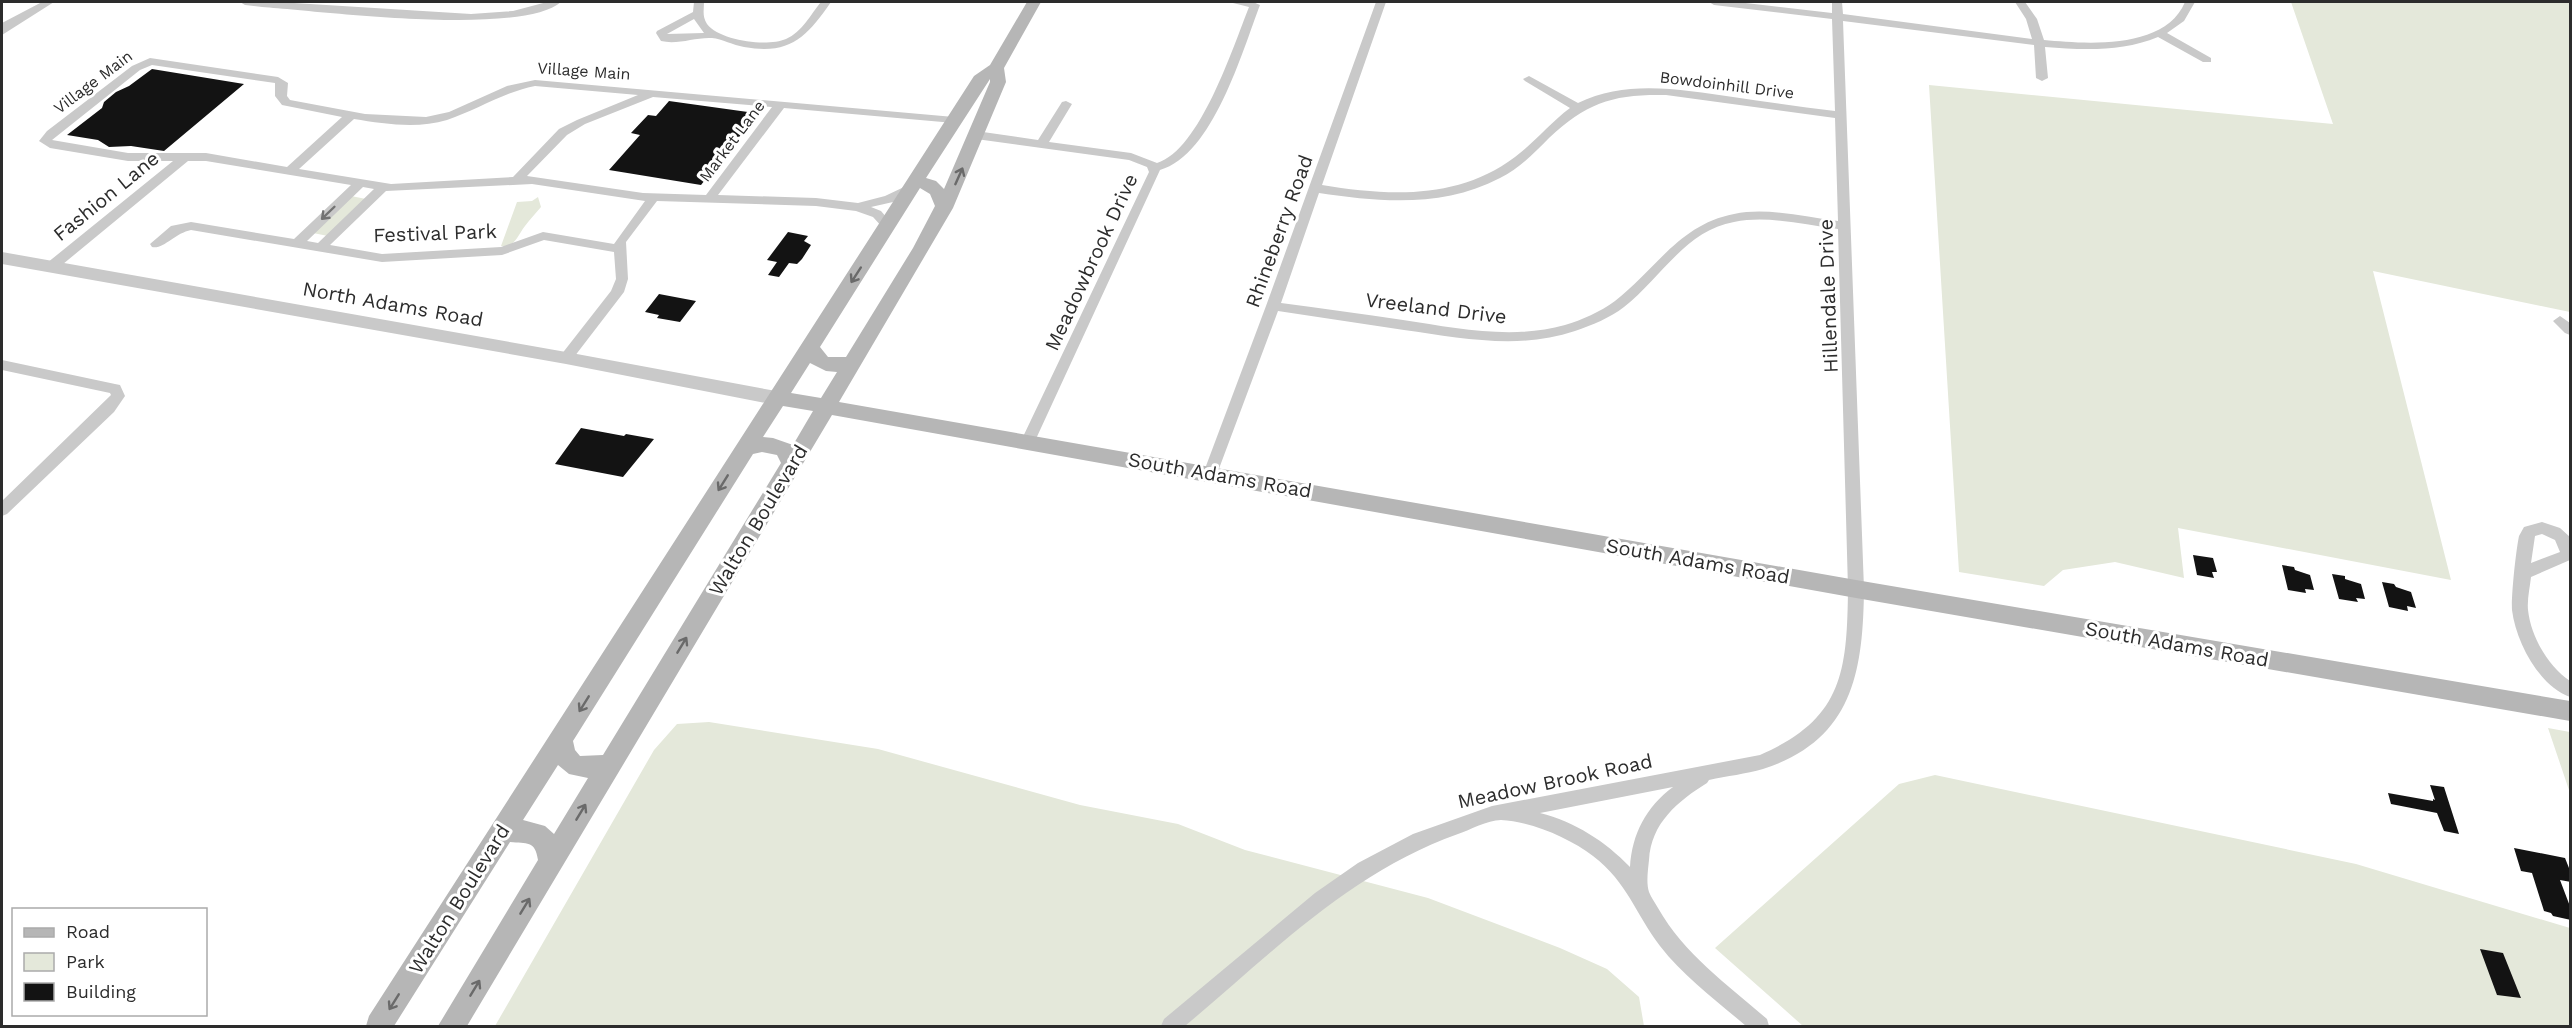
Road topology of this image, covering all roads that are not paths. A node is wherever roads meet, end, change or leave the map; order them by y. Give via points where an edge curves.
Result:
1 (49, 2) edge
2 (245, 2) edge
3 (556, 2) edge
4 (699, 2) edge
5 (826, 2) edge
6 (1034, 2) edge
7 (1234, 2) edge
8 (1381, 2) edge
9 (1714, 2) edge
10 (1837, 2) edge
11 (2020, 2) edge
12 (2190, 2) edge
13 (698, 14) junction
14 (1837, 16) junction
15 (21, 17) junction
16 (2, 27) edge
17 (2, 32) edge
18 (2158, 33) junction
19 (714, 35) junction
20 (2040, 42) junction
21 (2207, 60) dead end
22 (996, 68) junction
23 (2042, 78) dead end
24 (1529, 79) dead end
25 (656, 93) junction
26 (781, 104) junction
27 (1066, 104) dead end
28 (1578, 108) junction
29 (353, 114) junction
30 (957, 114) junction
31 (984, 115) junction
32 (1842, 116) junction
33 (976, 135) junction
34 (1042, 144) junction
35 (185, 157) junction
36 (1154, 168) junction
37 (290, 171) junction
38 (516, 181) junction
39 (360, 183) junction
40 (383, 187) junction
41 (911, 187) junction
42 (1315, 188) junction
43 (654, 197) junction
44 (709, 199) junction
45 (858, 207) junction
46 (944, 208) junction
47 (887, 225) junction
48 (1845, 226) junction
49 (156, 244) dead end
50 (297, 244) junction
51 (320, 248) junction
52 (620, 249) junction
53 (2, 258) edge
54 (52, 266) junction
55 (1273, 306) junction
56 (810, 346) junction
57 (566, 358) junction
58 (853, 363) junction
59 (2, 365) edge
60 (776, 398) junction
61 (827, 407) junction
62 (1028, 441) junction
63 (745, 449) junction
64 (792, 465) junction
65 (1210, 474) junction
66 (2, 510) edge
67 (2523, 573) dead end
68 (1856, 589) junction
69 (2571, 690) edge
70 (2571, 711) edge
71 (561, 740) junction
72 (610, 764) junction
73 (1714, 772) junction
74 (1492, 814) junction
75 (503, 829) junction
76 (551, 862) junction
77 (1640, 895) junction
78 (378, 1026) edge
79 (452, 1026) edge
80 (1171, 1026) edge
81 (1760, 1026) edge

1 - 15 street
2 - 3 street via 467,19 524,12
4 - 13 street
5 - 19 street via 789,42 749,44
6 - 22 main road, Walton Boulevard
7 - 36 street via 1255,5 1204,122 1172,161
8 - 42 street, Rhineberry Road
9 - 14 street
10 - 14 street, Hillendale Drive
11 - 20 street via 2030,14
12 - 18 street via 2186,15
13 - 19 street via 699,22
13 - 19 street via 661,33 665,39 678,40
14 - 20 street
14 - 32 street, Hillendale Drive
15 - 16 street
15 - 17 street
18 - 20 street via 2099,46
18 - 21 street
20 - 23 street
22 - 30 main road, Walton Boulevard via 980,79
22 - 31 main road, Walton Boulevard via 998,82
24 - 28 street
25 - 26 street, Village Main
25 - 29 street, Village Main via 535,83 430,121
25 - 38 street via 562,132
26 - 30 street, Village Main
26 - 44 street, Market Lane
27 - 34 street
28 - 32 street, Bowdoinhill Drive via 1614,95 1667,92
28 - 42 street, Bowdoinhill Drive via 1502,174 1460,190 1416,197
29 - 35 street, Village Main via 286,103 278,80 150,61 45,141 128,157
29 - 37 street
30 - 31 main road via 973,108
30 - 41 main road, Walton Boulevard
31 - 33 main road, Walton Boulevard
32 - 48 street, Hillendale Drive
33 - 34 street, Meadowbrook Drive
46 -> 33 main road, Walton Boulevard
34 - 36 street, Meadowbrook Drive via 1131,157
35 - 37 street, Village Main
35 - 54 street, Fashion Lane
36 - 62 street, Meadowbrook Drive via 1152,183
37 - 39 street, Village Main
38 - 40 street, Village Main
38 - 43 street, Village Main via 544,181
39 - 40 street, Village Main
39 -> 50 street
40 - 51 street, Festival Park
41 - 45 street, Village Main via 890,199
41 - 46 main road via 927,183 934,186
41 - 47 main road, Walton Boulevard
42 - 55 street, Rhineberry Road
43 - 44 street, Village Main
43 - 52 street via 622,237
44 - 45 street, Village Main via 806,201
45 - 47 street, Village Main via 877,214
46 - 58 main road, Walton Boulevard
47 -> 56 main road, Walton Boulevard
48 - 55 street, Vreeland Drive via 1770,218 1717,221 1693,232 1622,302 1589,320 1544,334 1507,338 1473,335
48 - 68 street, Hillendale Drive
49 - 50 street, Festival Park via 176,229 191,226
50 - 51 street, Festival Park
51 - 52 street, Festival Park via 390,259 502,251 543,237
52 - 57 street via 622,279 617,292
53 - 54 street, North Adams Road
54 - 57 street, North Adams Road
55 - 65 street, Rhineberry Road
56 - 58 main road via 813,357 822,363
56 - 60 main road, Walton Boulevard
57 - 60 street, North Adams Road
58 - 61 main road, Walton Boulevard
59 - 66 street via 116,389 118,396
60 - 61 main road, South Adams Road
60 - 63 main road, Walton Boulevard
61 - 62 main road, South Adams Road
61 - 64 main road, Walton Boulevard
62 - 65 main road, South Adams Road
63 - 64 main road via 767,444 779,446 789,453
63 -> 71 main road, Walton Boulevard
72 -> 64 main road, Walton Boulevard
65 - 68 main road, South Adams Road
67 - 69 street via 2520,609 2527,633 2551,674
68 - 70 main road, South Adams Road
68 - 73 street, Meadow Brook Road via 1852,667 1844,695 1833,711 1794,748 1761,762
71 - 72 main road via 564,755 573,765 591,768
71 - 75 main road, Walton Boulevard
76 -> 72 main road, Walton Boulevard
73 - 74 street, Meadow Brook Road
73 - 77 street via 1670,799 1650,824 1638,858
74 - 77 street via 1538,820 1581,836 1612,859
74 - 80 street, Meadow Brook Road via 1419,840 1347,880
75 - 76 main road via 541,836 547,843
75 -> 78 main road, Walton Boulevard
79 -> 76 main road, Walton Boulevard
77 - 81 street via 1677,951

